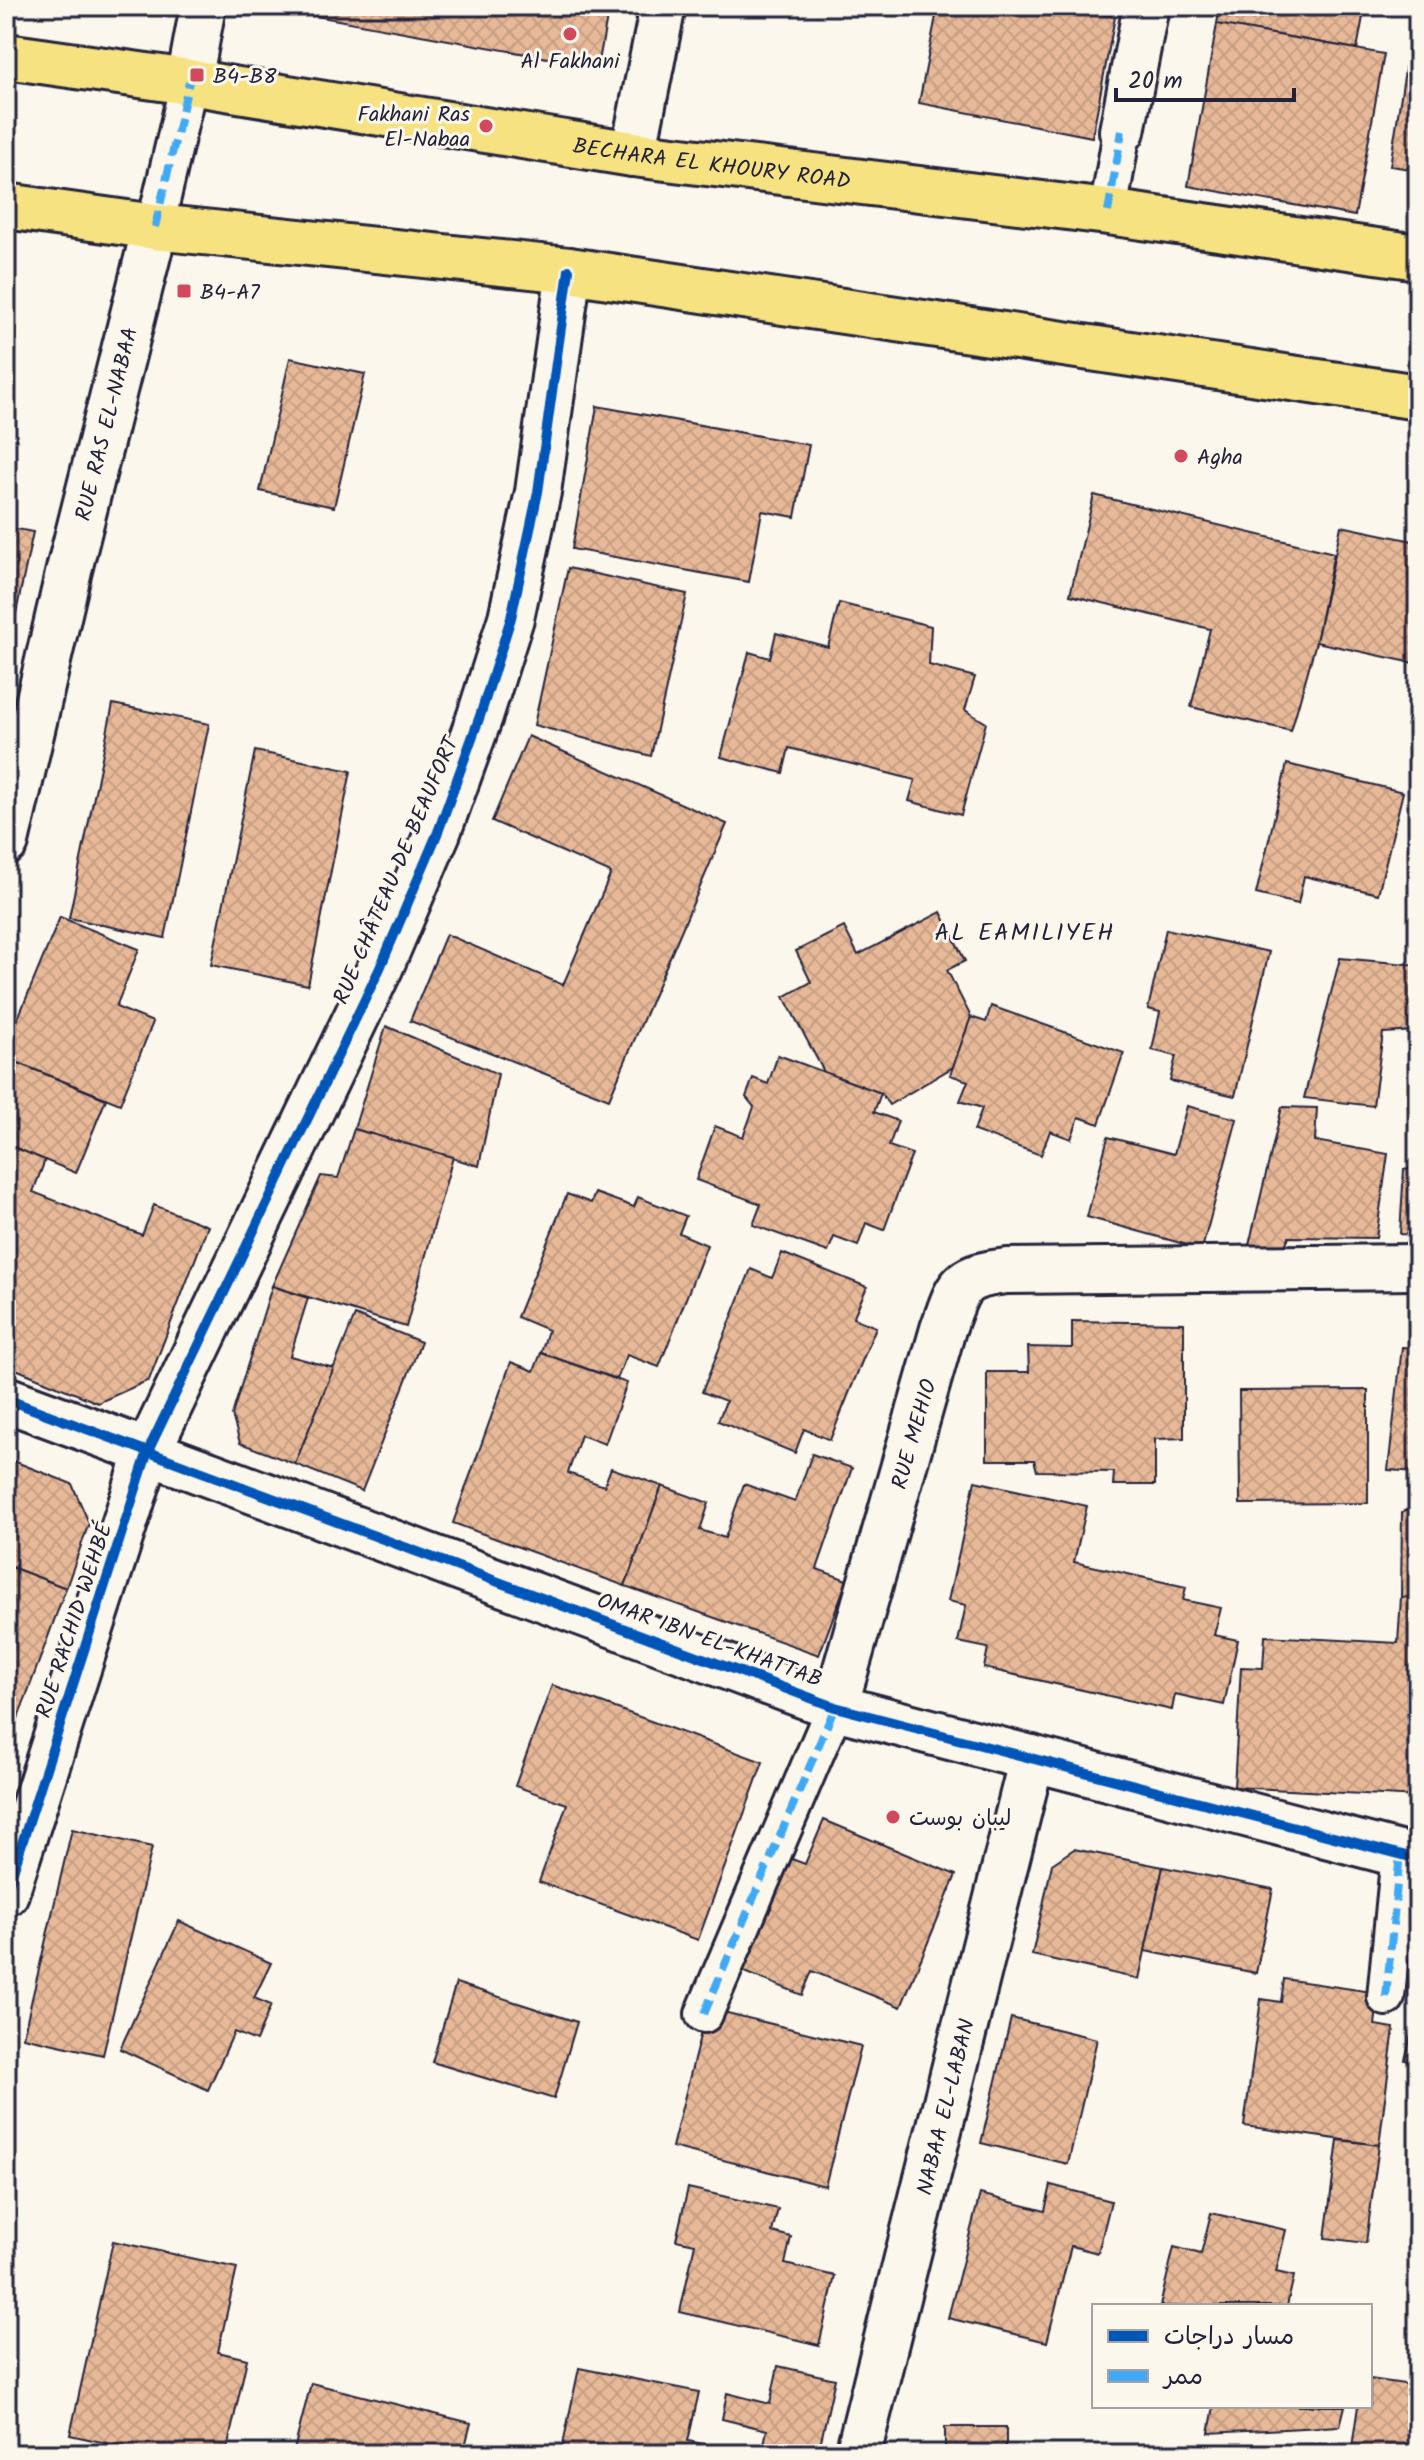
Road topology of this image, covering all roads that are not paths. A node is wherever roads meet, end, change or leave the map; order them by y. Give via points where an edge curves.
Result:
1 (203, 6) edge
2 (663, 6) edge
3 (1146, 6) edge
4 (6, 56) edge
5 (189, 82) junction
6 (1122, 131) joint
7 (633, 154) junction
8 (6, 206) edge
9 (1108, 212) junction
10 (155, 227) junction
11 (1418, 257) edge
12 (569, 270) junction
13 (1418, 397) edge
14 (6, 842) edge
15 (1418, 1267) edge
16 (6, 1399) edge
17 (148, 1451) junction
18 (835, 1707) junction
19 (1032, 1758) junction
20 (1409, 1857) edge
21 (6, 1893) edge
22 (1386, 1997) dead end
23 (704, 2014) dead end
24 (858, 2454) edge

1 - 5 street, RUE RAS EL-NABAA
2 - 7 street
3 - 6 street
4 - 5 main road, BECHARA EL KHOURY ROAD
5 - 7 main road, BECHARA EL KHOURY ROAD
5 - 10 street, RUE RAS EL-NABAA
6 - 9 street
7 - 9 main road, BECHARA EL KHOURY ROAD
8 - 10 main road
9 - 11 main road, BECHARA EL KHOURY ROAD
10 - 12 main road
10 - 14 street, RUE RAS EL-NABAA
12 - 13 main road
12 - 17 street, RUE CHÂTEAU DE BEAUFORT via 538,492 511,618 480,716 380,968
15 - 18 street, RUE MEHIO via 1007,1271 969,1279 958,1289 943,1329
16 - 17 street, OMAR IBN EL-KHATTAB
17 - 18 street, OMAR IBN EL-KHATTAB
17 - 21 street, RUE RACHID WEHBÉ
18 - 19 street, OMAR IBN EL-KHATTAB
18 - 23 street, RUE MEHIO
19 - 20 street, OMAR IBN EL-KHATTAB
19 - 24 street, NABAA EL-LABAN
20 - 22 street

